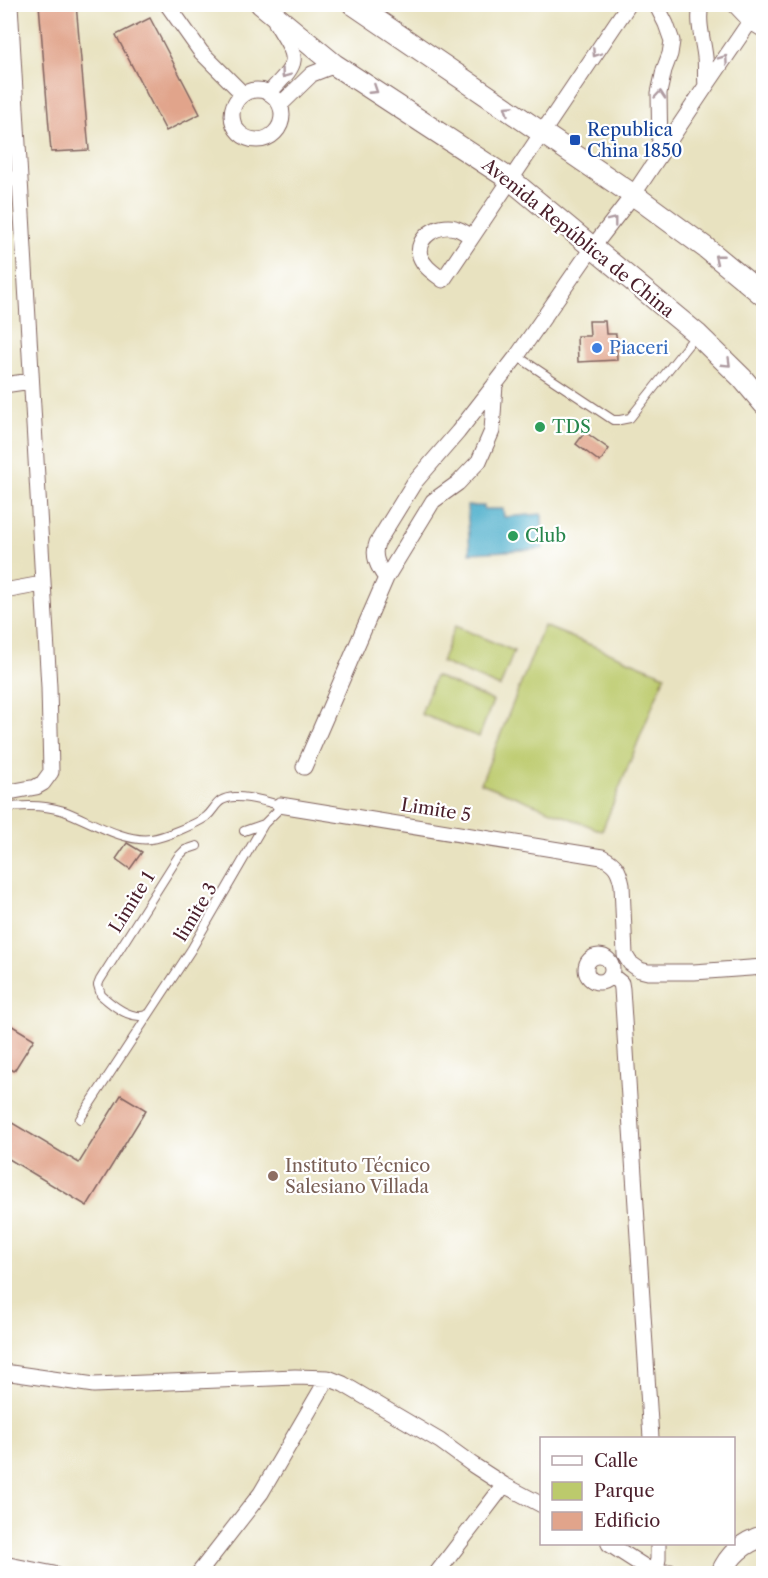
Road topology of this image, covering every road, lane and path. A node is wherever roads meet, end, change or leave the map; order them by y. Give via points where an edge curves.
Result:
1 (10, 4) edge
2 (167, 4) edge
3 (353, 4) edge
4 (629, 4) edge
5 (656, 4) edge
6 (701, 4) edge
7 (736, 5) edge
8 (762, 6) edge
9 (266, 10) edge
10 (757, 26) edge
11 (335, 65) junction
12 (706, 86) junction
13 (269, 93) junction
14 (243, 94) junction
15 (280, 105) junction
16 (543, 134) junction
17 (660, 154) junction
18 (12, 179) edge
19 (511, 180) junction
20 (633, 195) junction
21 (472, 237) dead end
22 (592, 248) junction
23 (764, 296) edge
24 (697, 334) junction
25 (517, 356) junction
26 (31, 381) junction
27 (495, 384) junction
28 (4, 385) edge
29 (764, 404) edge
30 (386, 578) junction
31 (42, 584) junction
32 (4, 591) edge
33 (304, 767) dead end
34 (4, 793) edge
35 (280, 805) junction
36 (4, 808) edge
37 (264, 824) junction
38 (244, 831) dead end
39 (197, 846) dead end
40 (764, 967) edge
41 (611, 975) dead end
42 (150, 1013) junction
43 (81, 1119) dead end
44 (4, 1372) edge
45 (328, 1378) junction
46 (651, 1437) edge
47 (504, 1485) junction
48 (540, 1504) edge
49 (764, 1536) edge
50 (611, 1545) edge
51 (658, 1545) edge
52 (4, 1564) edge
53 (718, 1571) edge
54 (655, 1573) edge
55 (54, 1574) edge
56 (198, 1574) edge
57 (436, 1574) edge
58 (677, 1574) edge

1 - 18 street
2 - 14 street via 201,52
16 -> 3 main road
4 -> 16 street
17 -> 5 street via 659,93 672,41
6 - 12 street via 699,26
7 - 8 street
7 - 10 street
8 - 10 street
9 - 11 main road, Avenida República de China
9 -> 13 street via 294,58 288,73
12 -> 10 street
11 - 15 street via 312,74
11 -> 19 main road, Avenida República de China
12 - 17 street
13 - 14 street
13 - 15 street
14 - 15 street via 234,106 233,123 250,139 266,139 279,128
16 - 19 street
16 - 20 main road
17 - 20 street
18 - 26 street
19 - 21 street
19 - 22 main road, Avenida República de China
22 -> 20 street
23 -> 20 main road
22 - 24 main road, Avenida República de China
22 - 25 street
24 - 25 lane via 630,418 620,420 613,420
24 -> 29 main road, Avenida República de China
25 - 27 street
26 - 28 street
26 - 31 street
27 - 30 street via 492,431 479,461 433,501
27 - 30 street via 414,483 377,543 375,557
30 - 33 street
31 - 32 street
31 - 34 street via 51,772 36,787
35 - 36 lane via 235,797 224,799 207,816 150,840 114,833 61,810
35 - 37 lane, limite 3
35 - 40 street, Limite 5 via 602,857 617,870 622,885 625,955 640,970 663,973
37 - 38 lane
37 - 42 lane, limite 3
39 - 42 lane, Limite 1 via 178,857 99,982 101,995 109,1002 136,1016
41 - 46 street via 622,989
42 - 43 lane, limite 3
44 - 45 street via 94,1385
45 - 47 street via 440,1441
45 - 56 street via 261,1493
47 - 48 street
47 - 57 street
49 - 53 main road via 751,1540
50 - 54 street
51 - 54 street
52 - 55 street
54 - 58 street

